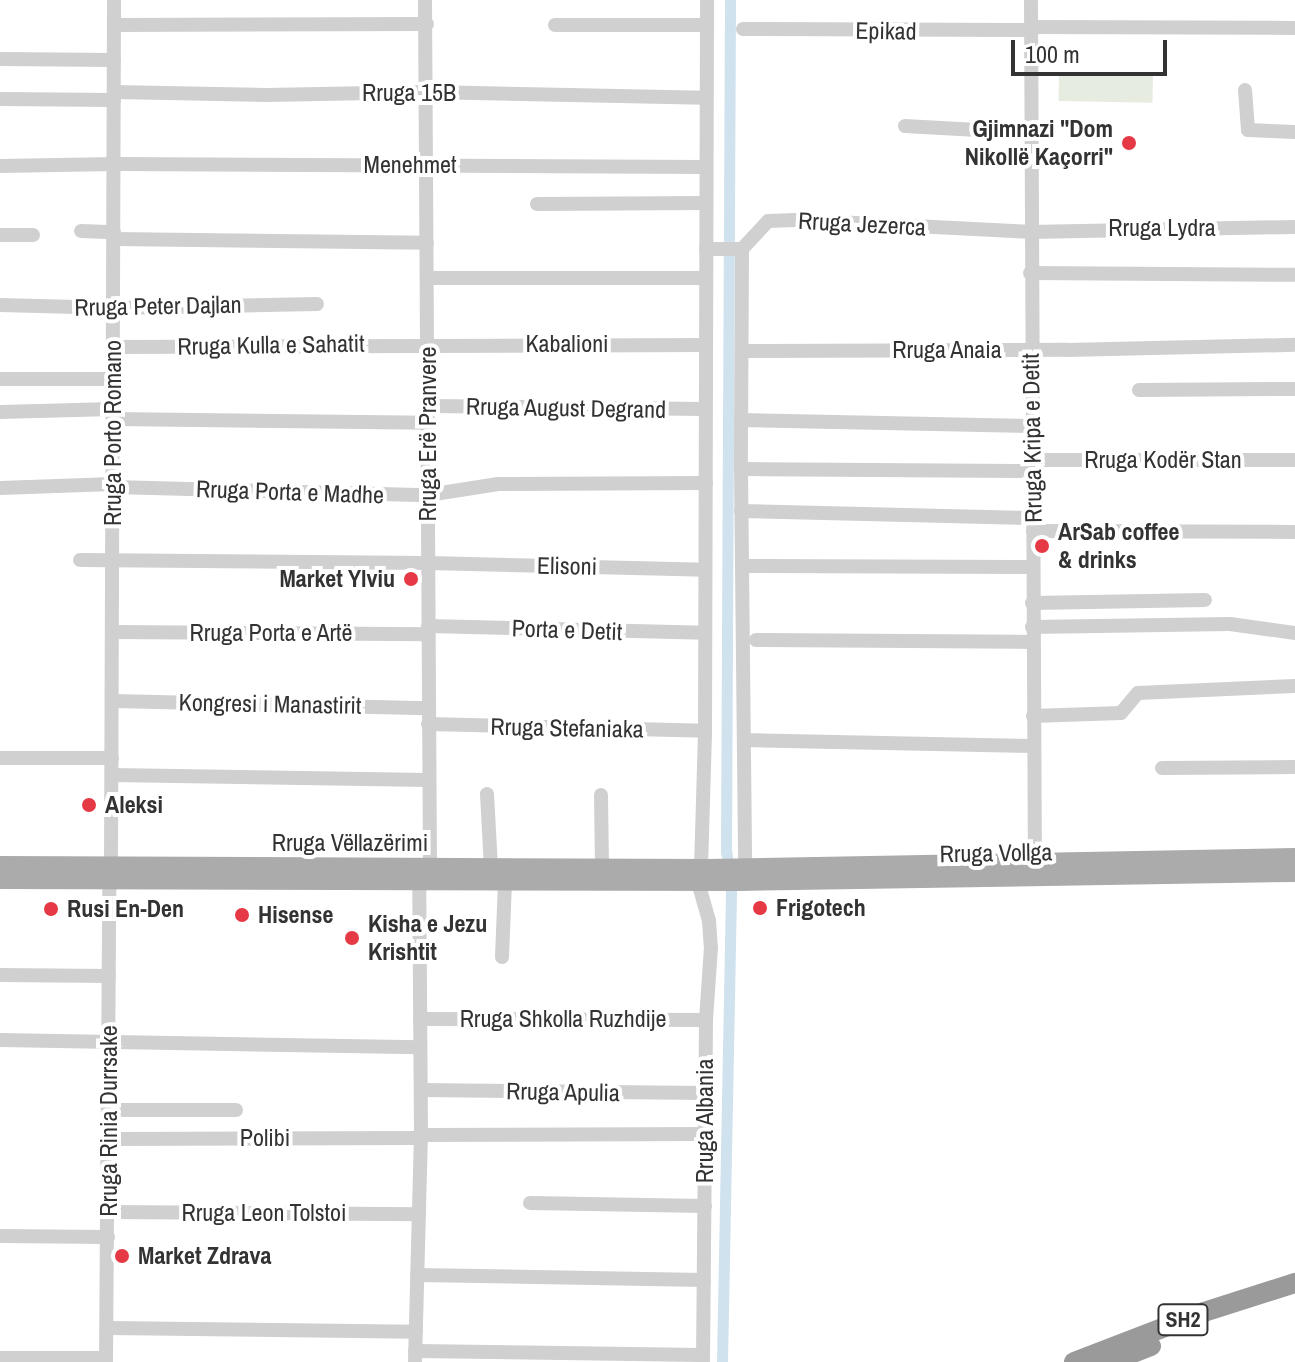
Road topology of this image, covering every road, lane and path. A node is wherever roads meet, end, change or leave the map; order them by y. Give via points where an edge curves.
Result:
1 (114, 0) edge
2 (425, 0) edge
3 (707, 0) edge
4 (1031, 0) edge
5 (427, 24) junction
6 (114, 25) junction
7 (555, 25) dead end
8 (707, 25) junction
9 (1295, 28) edge
10 (743, 29) dead end
11 (1030, 29) junction
12 (0, 59) edge
13 (114, 60) junction
14 (1245, 90) dead end
15 (428, 92) junction
16 (114, 96) junction
17 (705, 98) junction
18 (0, 99) edge
19 (905, 126) dead end
20 (1295, 132) edge
21 (1031, 133) junction
22 (115, 164) junction
23 (425, 165) junction
24 (0, 166) edge
25 (704, 167) junction
26 (705, 203) junction
27 (537, 204) dead end
28 (1295, 227) edge
29 (81, 231) dead end
30 (1030, 232) junction
31 (0, 235) edge
32 (33, 235) dead end
33 (114, 236) junction
34 (427, 243) junction
35 (706, 249) junction
36 (740, 249) junction
37 (1030, 273) junction
38 (1295, 275) edge
39 (427, 278) junction
40 (706, 278) junction
41 (317, 304) dead end
42 (0, 305) edge
43 (114, 308) junction
44 (427, 343) junction
45 (706, 345) junction
46 (1295, 345) edge
47 (114, 347) junction
48 (1031, 350) junction
49 (742, 351) junction
50 (0, 379) edge
51 (113, 379) junction
52 (1295, 389) edge
53 (1139, 390) dead end
54 (427, 406) junction
55 (704, 409) junction
56 (0, 412) edge
57 (113, 414) junction
58 (741, 420) junction
59 (427, 423) junction
60 (1031, 426) junction
61 (1295, 460) edge
62 (1032, 466) junction
63 (741, 469) junction
64 (706, 483) junction
65 (113, 485) junction
66 (0, 488) edge
67 (428, 495) junction
68 (741, 511) junction
69 (1032, 524) junction
70 (1295, 532) edge
71 (80, 560) dead end
72 (113, 561) junction
73 (428, 563) junction
74 (742, 566) junction
75 (1032, 567) junction
76 (705, 570) junction
77 (1205, 600) dead end
78 (1032, 603) junction
79 (428, 630) junction
80 (113, 632) junction
81 (705, 633) junction
82 (1295, 633) edge
83 (1032, 634) junction
84 (756, 640) dead end
85 (1295, 686) edge
86 (113, 701) junction
87 (428, 708) junction
88 (1033, 716) junction
89 (428, 724) junction
90 (705, 731) junction
91 (744, 740) junction
92 (1033, 746) junction
93 (0, 758) edge
94 (112, 758) junction
95 (1295, 767) edge
96 (1162, 768) dead end
97 (112, 775) junction
98 (428, 780) junction
99 (487, 794) dead end
100 (601, 795) dead end
101 (1295, 857) edge
102 (0, 865) edge
103 (602, 868) junction
104 (1034, 868) junction
105 (741, 872) junction
106 (110, 873) junction
107 (1295, 873) edge
108 (425, 874) junction
109 (498, 874) junction
110 (703, 875) junction
111 (0, 880) edge
112 (502, 957) dead end
113 (0, 975) edge
114 (109, 976) junction
115 (420, 1019) junction
116 (706, 1020) junction
117 (0, 1040) edge
118 (110, 1042) junction
119 (420, 1047) junction
120 (421, 1090) junction
121 (706, 1093) junction
122 (109, 1110) junction
123 (236, 1110) dead end
124 (706, 1134) junction
125 (421, 1137) junction
126 (109, 1139) junction
127 (530, 1203) dead end
128 (705, 1206) junction
129 (108, 1212) junction
130 (419, 1214) junction
131 (0, 1236) edge
132 (108, 1237) junction
133 (417, 1275) junction
134 (704, 1280) junction
135 (1295, 1283) edge
136 (1295, 1296) edge
137 (108, 1328) junction
138 (416, 1332) junction
139 (415, 1356) edge
140 (0, 1358) edge
141 (703, 1358) edge
142 (106, 1360) edge
143 (1074, 1362) edge
144 (1110, 1362) edge

1 - 6 street, Rruga Porto Romano
2 - 5 street, Rruga Erë Pranvere
3 - 8 street, Rruga Albania
4 - 11 street, Rruga Kripa e Detit
5 - 6 street
5 - 15 street, Rruga Erë Pranvere
6 - 13 street, Rruga Porto Romano
7 - 8 street
8 - 17 street, Rruga Albania
9 - 11 street, Epikad
10 - 11 street, Epikad
11 - 21 street, Rruga Kripa e Detit
12 - 13 street
13 - 16 street, Rruga Porto Romano
14 - 20 street via 1248,130
15 - 16 street, Rruga 15B
15 - 17 street, Rruga 15B
15 - 23 street, Rruga Erë Pranvere
16 - 18 street, Rruga 15B
16 - 22 street, Rruga Porto Romano
17 - 25 street, Rruga Albania
19 - 21 street
21 - 30 street, Rruga Kripa e Detit
22 - 23 street, Menehmet
22 - 24 street, Menehmet
22 - 33 street, Rruga Porto Romano
23 - 25 street, Menehmet
23 - 34 street, Rruga Erë Pranvere
25 - 26 street, Rruga Albania
26 - 27 street
26 - 35 street, Rruga Albania
28 - 30 street, Rruga Lydra
29 - 33 street
30 - 36 street, Rruga Jezerca via 768,221
30 - 37 street, Rruga Kripa e Detit
31 - 32 street
33 - 34 street
33 - 43 street, Rruga Porto Romano
34 - 39 street, Rruga Erë Pranvere
35 - 36 street
35 - 40 street, Rruga Albania
36 - 49 street
37 - 38 street
37 - 48 street, Rruga Kripa e Detit
39 - 40 street
39 - 44 street, Rruga Erë Pranvere
40 - 45 street, Rruga Albania
41 - 43 street, Rruga Peter Dajlan
42 - 43 street, Rruga Peter Dajlan
43 - 47 street, Rruga Porto Romano
44 - 45 street, Kabalioni
44 - 47 street, Rruga Kulla e Sahatit
44 - 54 street, Rruga Erë Pranvere
45 - 55 street, Rruga Albania
46 - 48 street, Rruga Anaia
47 - 51 street, Rruga Porto Romano
48 - 49 street, Rruga Anaia
48 - 60 street, Rruga Kripa e Detit
49 - 58 street
50 - 51 street
51 - 57 street, Rruga Porto Romano
52 - 53 street
54 - 55 street, Rruga August Degrand
54 - 59 street, Rruga Erë Pranvere
55 - 64 street, Rruga Albania
56 - 57 street
57 - 59 street
57 - 65 street, Rruga Porto Romano
58 - 60 street
58 - 63 street
59 - 67 street, Rruga Erë Pranvere
60 - 62 street, Rruga Kripa e Detit
61 - 62 street, Rruga Kodër Stan
62 - 63 street, Rruga Kodër Stan
62 - 69 street, Rruga Kripa e Detit
63 - 68 street
64 - 67 street, Rruga Porta e Madhe via 498,484
64 - 76 street, Rruga Albania
65 - 66 street, Rruga Porta e Madhe
65 - 67 street, Rruga Porta e Madhe
65 - 72 street, Rruga Porto Romano
67 - 73 street, Rruga Erë Pranvere
68 - 69 street
68 - 74 street
69 - 70 street
69 - 75 street, Rruga Kripa e Detit
71 - 72 street
72 - 73 street
72 - 80 street, Rruga Porto Romano
73 - 76 street, Elisoni
73 - 79 street, Rruga Erë Pranvere
74 - 75 street
74 - 91 street
75 - 78 street, Rruga Kripa e Detit
76 - 81 street, Rruga Albania
77 - 78 street
78 - 83 street, Rruga Kripa e Detit
79 - 80 street, Rruga Porta e Artë
79 - 81 street, Porta e Detit
79 - 87 street, Rruga Erë Pranvere
80 - 86 street, Rruga Porto Romano
81 - 90 street, Rruga Albania
82 - 83 street via 1230,624
83 - 84 street
83 - 88 street, Rruga Kripa e Detit
85 - 88 street via 1138,693 1121,713
86 - 87 street, Kongresi i Manastirit
86 - 94 street, Rruga Porto Romano
87 - 89 street, Rruga Erë Pranvere
88 - 92 street, Rruga Kripa e Detit
89 - 90 street, Rruga Stefaniaka
89 - 98 street, Rruga Erë Pranvere
90 - 110 street, Rruga Albania
91 - 92 street
91 - 105 street
92 - 104 street, Rruga Kripa e Detit
93 - 94 street
94 - 97 street, Rruga Porto Romano
95 - 96 street
97 - 98 street
97 - 106 street, Rruga Porto Romano
98 - 108 street, Rruga Erë Pranvere
99 - 109 street
100 - 103 street
101 - 104 main road, Rruga Vollga
102 - 106 main road, Rruga Vëllazërimi
103 - 109 main road, Rruga Vëllazërimi
103 - 110 main road, Rruga Vëllazërimi
104 - 105 main road, Rruga Vollga
104 - 107 main road, Rruga Vollga
105 - 110 main road, Rruga Vollga
106 - 108 main road, Rruga Vëllazërimi
106 - 111 main road, Rruga Vëllazërimi
106 - 114 street, Rruga Rinia Durrsake
108 - 109 main road, Rruga Vëllazërimi
108 - 115 street, Rruga Erë Pranvere
109 - 110 main road, Rruga Vëllazërimi
109 - 112 street
110 - 116 street, Rruga Albania via 711,947
113 - 114 street
114 - 118 street, Rruga Rinia Durrsake
115 - 116 street, Rruga Shkolla Ruzhdije
115 - 119 street, Rruga Erë Pranvere
116 - 121 street, Rruga Albania
117 - 118 street
118 - 119 street
118 - 122 street, Rruga Rinia Durrsake
119 - 120 street, Rruga Erë Pranvere
120 - 121 street, Rruga Apulia
120 - 125 street, Rruga Erë Pranvere
121 - 124 street, Rruga Albania
122 - 123 street
122 - 126 street, Rruga Rinia Durrsake
124 - 125 street, Polibi
124 - 128 street, Rruga Albania
125 - 126 street, Polibi
125 - 130 street, Rruga Erë Pranvere
126 - 129 street, Rruga Rinia Durrsake
127 - 128 street
128 - 134 street, Rruga Albania
129 - 130 street, Rruga Leon Tolstoi
129 - 132 street, Rruga Rinia Durrsake
130 - 133 street, Rruga Erë Pranvere
131 - 132 street
132 - 137 street, Rruga Rinia Durrsake
133 - 134 street
133 - 138 street, Rruga Erë Pranvere
134 - 141 street, Rruga Albania
135 - 143 highway, SH2
136 - 144 highway, SH2
137 - 138 street
137 - 142 street, Rruga Rinia Durrsake
138 - 139 street, Rruga Erë Pranvere
139 - 141 street
140 - 142 street

